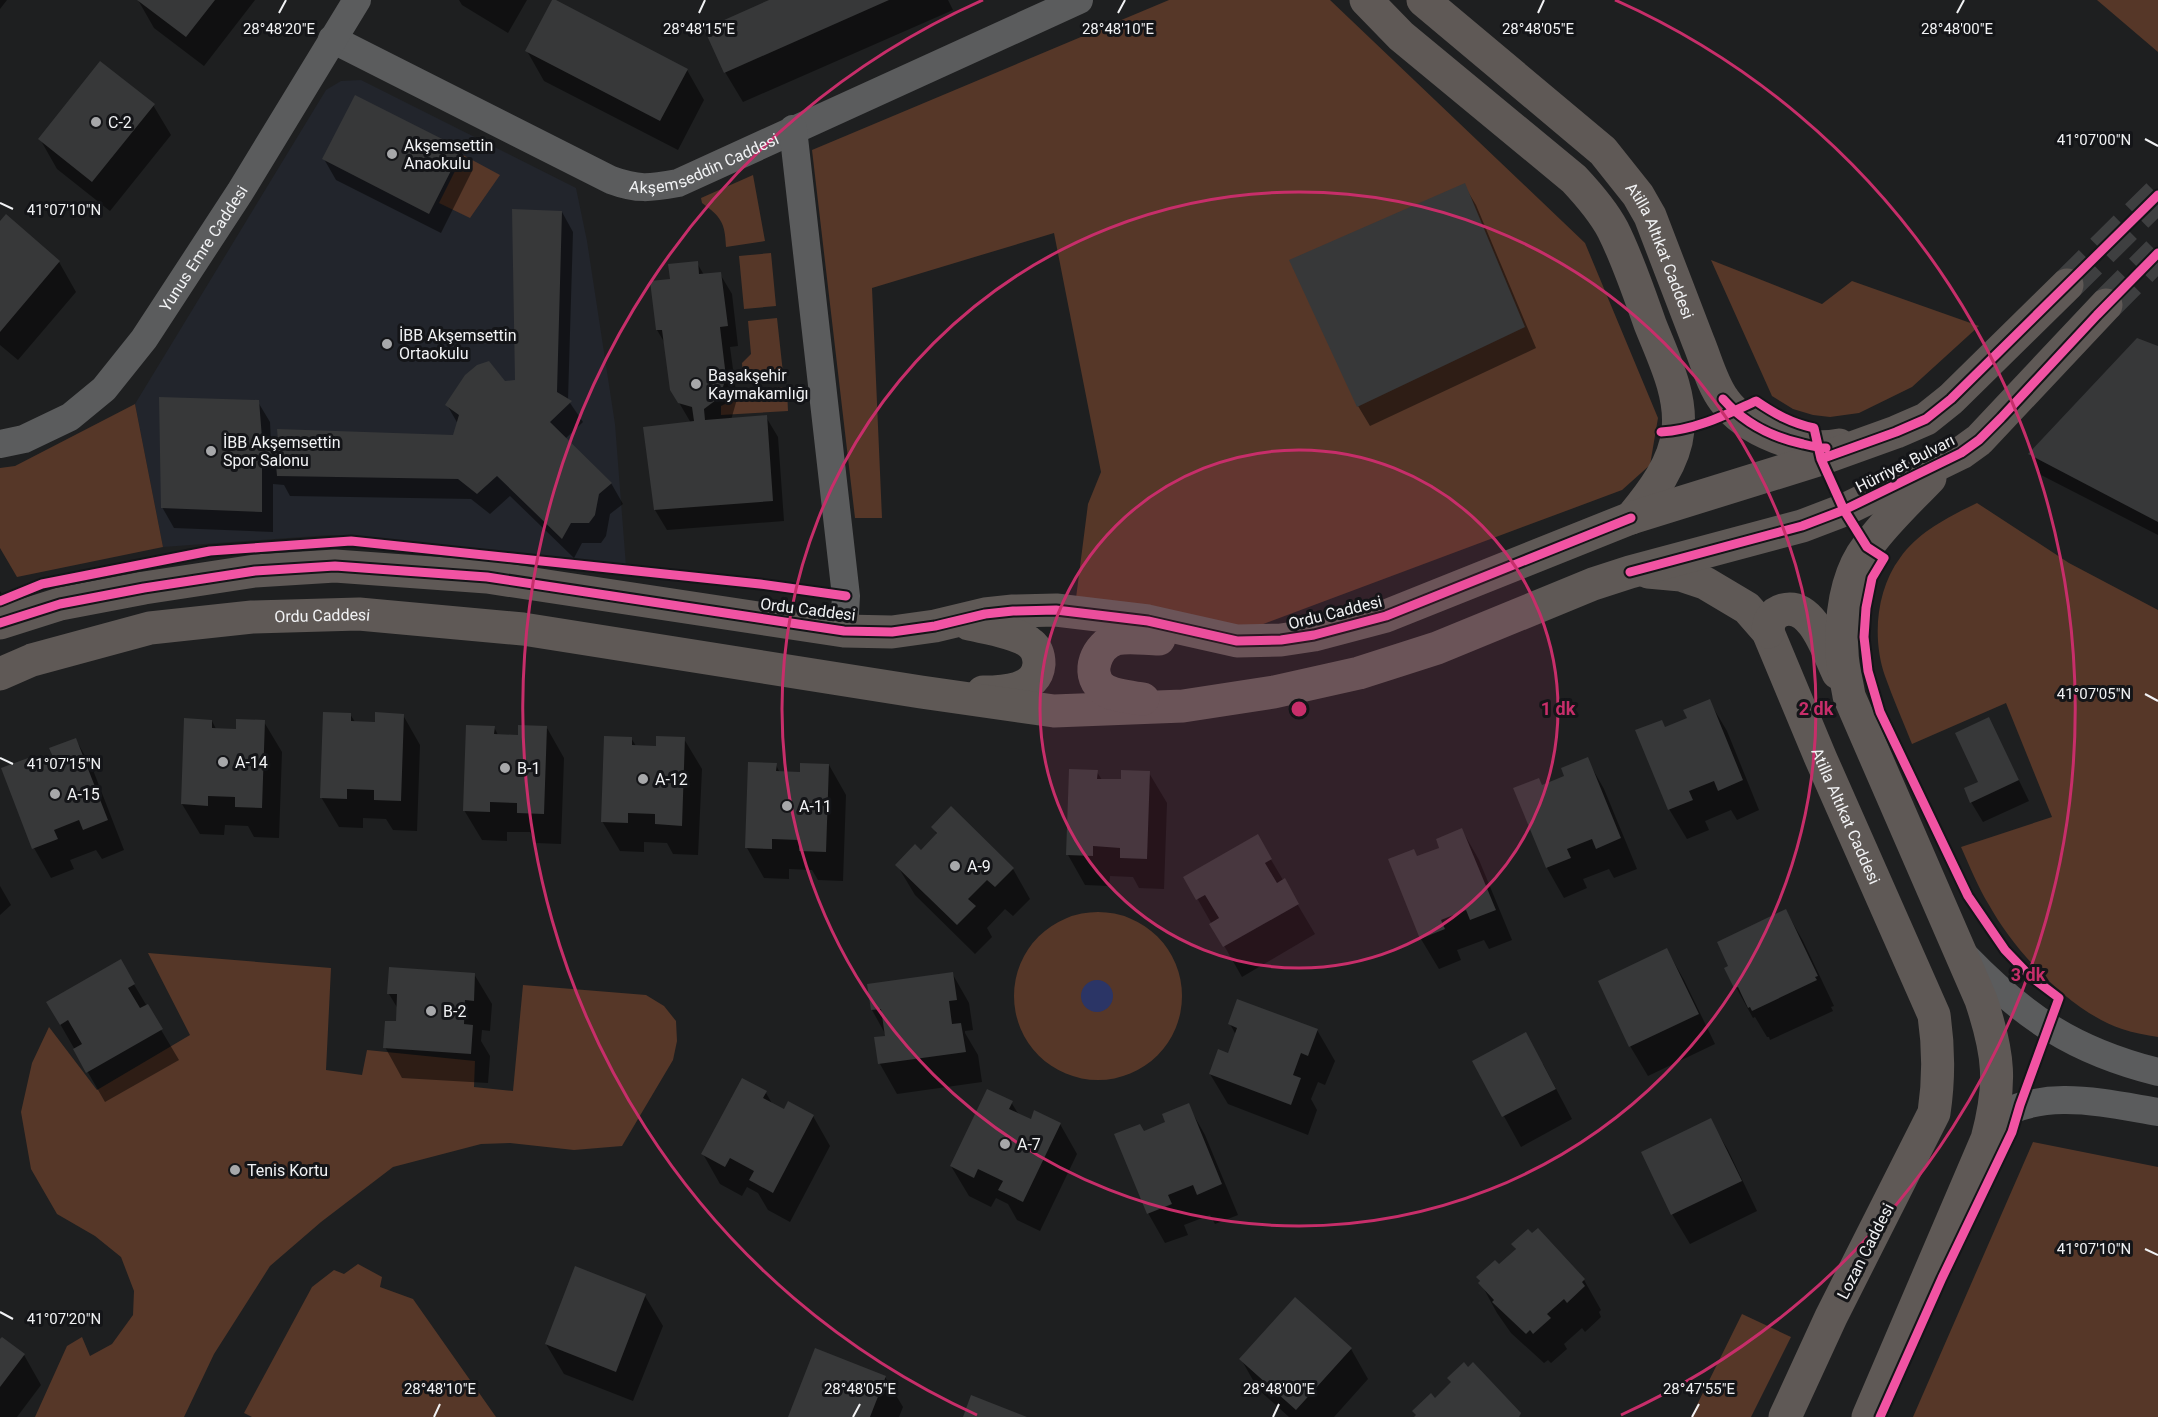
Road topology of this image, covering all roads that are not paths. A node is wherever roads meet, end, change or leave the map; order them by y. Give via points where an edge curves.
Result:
1 (357, 0) edge
2 (1079, 0) edge
3 (1366, 0) edge
4 (1423, 0) edge
5 (332, 39) junction
6 (793, 129) junction
7 (2067, 285) tunnel mouth
8 (2106, 305) tunnel mouth
9 (1896, 432) junction
10 (0, 444) edge
11 (1945, 461) junction
12 (1631, 518) junction
13 (1630, 572) junction
14 (958, 622) junction
15 (0, 623) edge
16 (844, 631) junction
17 (1768, 632) junction
18 (1238, 641) junction
19 (0, 674) edge
20 (921, 692) junction
21 (1849, 696) junction
22 (1183, 706) junction
23 (1962, 952) junction
24 (2158, 1072) edge
25 (1939, 1083) joint
26 (2158, 1112) edge
27 (1992, 1120) junction
28 (1785, 1417) edge
29 (1868, 1417) edge

1 - 5 street, Yunus Emre Caddesi
2 - 6 street, Akşemseddin Caddesi
3 - 12 main road, Atilla Altıkat Caddesi via 1401,36 1574,179 1612,229 1636,284 1678,408 1678,431 1668,465
4 - 9 main road, Atilla Altıkat Caddesi via 1603,151 1638,195 1650,216 1710,372 1733,411 1772,435 1824,448
5 - 6 street, Akşemseddin Caddesi via 630,187 678,183
5 - 10 street, Yunus Emre Caddesi via 240,192 150,329 104,389 70,417 24,439
6 - 16 street via 846,596
7 - 9 main road, Hürriyet Bulvarı via 1951,399 1926,419
8 - 11 main road, Hürriyet Bulvarı via 1979,440
9 - 12 main road, Hürriyet Bulvarı
11 - 13 main road, Hürriyet Bulvarı via 1802,526
11 - 21 main road via 1867,547 1857,565 1843,620 1842,653
12 - 18 main road, Ordu Caddesi via 1386,616 1314,635
13 - 17 main road, Atilla Altıkat Caddesi via 1681,575 1705,583 1747,608
13 - 22 main road, Ordu Caddesi via 1437,648 1359,673 1274,692
14 - 16 main road, Ordu Caddesi via 892,632
14 - 18 main road, Ordu Caddesi via 985,614 1056,610 1148,621
14 - 20 main road via 1030,643 1039,656 1033,681 1015,689 990,692
15 - 16 main road, Ordu Caddesi via 60,604 144,588 255,571 335,566 487,577
17 - 21 main road via 1777,612 1791,608 1806,615
17 - 25 main road, Atilla Altıkat Caddesi via 1934,1016
18 - 22 main road via 1118,639 1106,643 1098,653 1095,677 1102,688 1118,695
19 - 20 main road, Ordu Caddesi via 32,660 150,628 252,617 359,614 523,629
20 - 22 main road, Ordu Caddesi via 1054,711
21 - 23 main road
23 - 24 street via 1997,989 2047,1028 2086,1048
23 - 27 main road via 1996,1052 1998,1085
25 - 28 main road, Lozan Caddesi via 1934,1113
26 - 27 street via 2085,1100 2051,1100 2020,1105
27 - 29 main road

